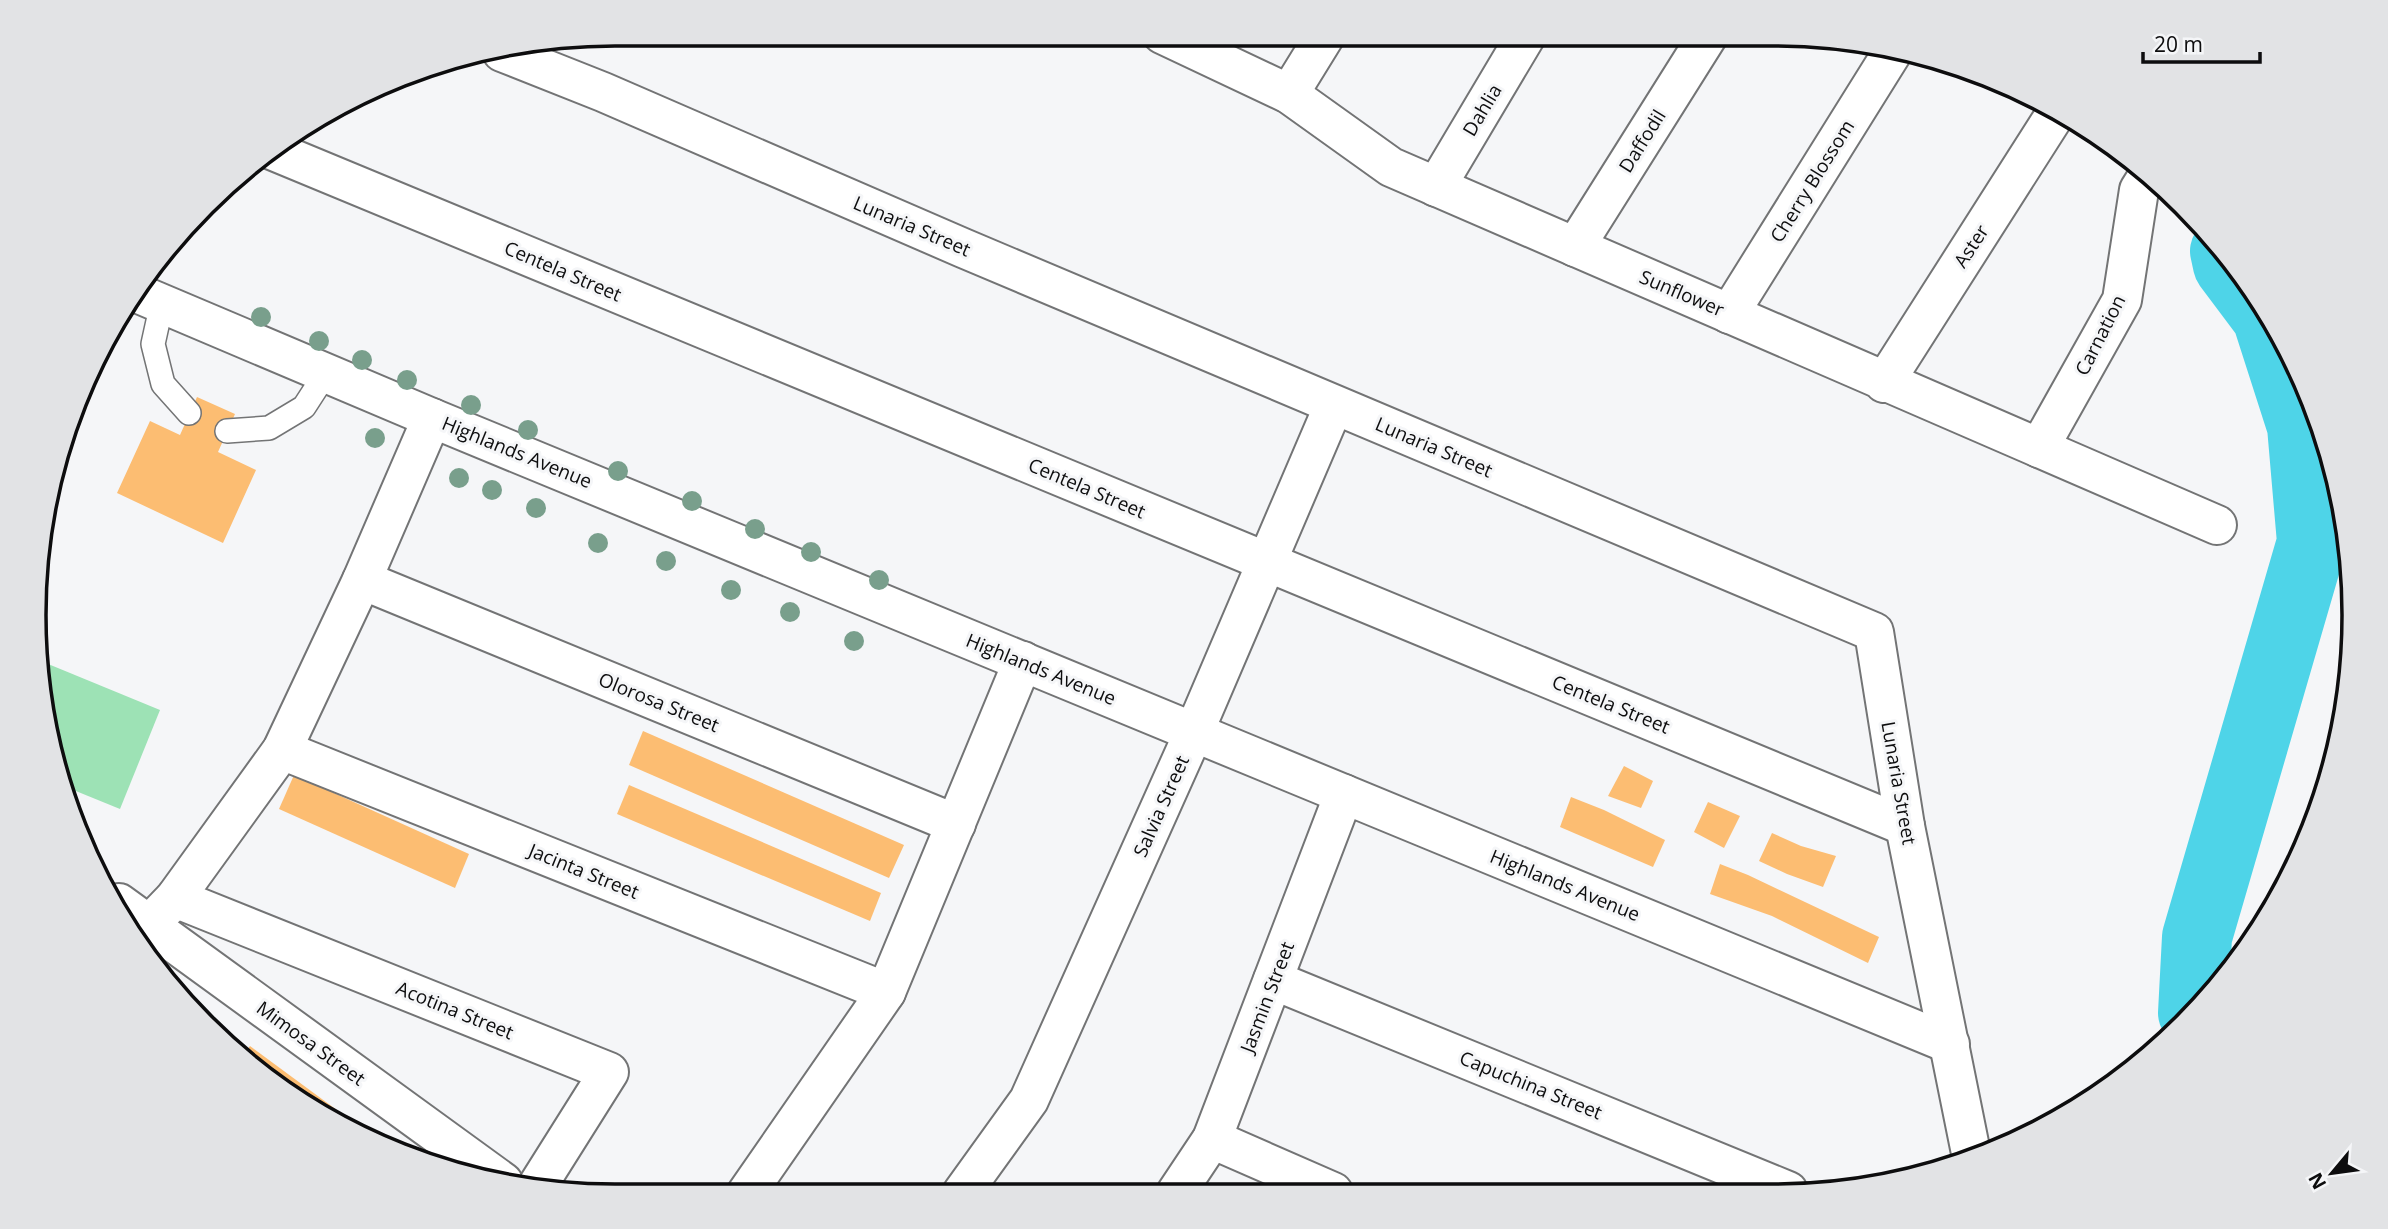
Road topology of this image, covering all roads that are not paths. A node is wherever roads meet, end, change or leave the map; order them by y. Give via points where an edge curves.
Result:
1 (1187, 46) edge
2 (1319, 46) edge
3 (1520, 46) edge
4 (1701, 46) edge
5 (509, 55) edge
6 (1889, 57) edge
7 (1289, 94) junction
8 (2052, 119) edge
9 (281, 154) edge
10 (2144, 183) edge
11 (1436, 187) junction
12 (1575, 247) junction
13 (147, 297) edge
14 (1729, 314) junction
15 (326, 373) junction
16 (1884, 383) junction
17 (1334, 405) junction
18 (189, 413) dead end
19 (432, 418) junction
20 (227, 431) dead end
21 (2039, 448) junction
22 (2217, 526) dead end
23 (1268, 562) junction
24 (362, 580) junction
25 (1023, 661) junction
26 (1194, 732) junction
27 (282, 750) junction
28 (1344, 794) junction
29 (956, 824) junction
30 (1905, 826) junction
31 (175, 898) junction
32 (129, 911) edge
33 (149, 925) junction
34 (1273, 980) junction
35 (886, 992) junction
36 (1951, 1044) junction
37 (1212, 1139) junction
38 (1970, 1148) edge
39 (484, 1168) edge
40 (542, 1179) edge
41 (753, 1184) edge
42 (968, 1184) edge
43 (1182, 1184) edge
44 (1316, 1184) edge
45 (1771, 1184) edge

1 - 7 street, Sunflower
2 - 7 street
3 - 11 street, Dahlia
4 - 12 street, Daffodil
5 - 17 street, Lunaria Street
6 - 14 street, Cherry Blossom
7 - 11 street, Sunflower via 1391,167
8 - 16 street, Aster
9 - 23 street, Centela Street
10 - 21 street, Carnation via 2122,300
11 - 12 street, Sunflower
12 - 14 street, Sunflower
13 - 15 street, Highlands Avenue
13 - 18 lane via 163,384
14 - 16 street, Sunflower
15 - 19 street, Highlands Avenue
15 - 20 lane via 304,407 268,428
16 - 21 street, Sunflower
17 - 23 street, Salvia Street
17 - 30 street, Lunaria Street via 1874,632
19 - 24 street
19 - 25 street, Highlands Avenue
21 - 22 street, Sunflower
23 - 26 street, Salvia Street
23 - 30 street, Centela Street
24 - 27 street
24 - 29 street, Olorosa Street
25 - 26 street, Highlands Avenue
25 - 29 street
26 - 28 street, Highlands Avenue
26 - 42 street, Salvia Street via 1029,1100
27 - 31 street
27 - 35 street, Jacinta Street
28 - 34 street, Jasmin Street
28 - 36 street, Highlands Avenue
29 - 35 street
30 - 36 street, Lunaria Street
31 - 33 street
31 - 40 street, Acotina Street via 608,1072
32 - 33 street, Mimosa Street
33 - 39 street, Mimosa Street
34 - 37 street, Jasmin Street
34 - 45 street, Capuchina Street
35 - 41 street
36 - 38 street, Lunaria Street
37 - 43 street, Jasmin Street
37 - 44 street

